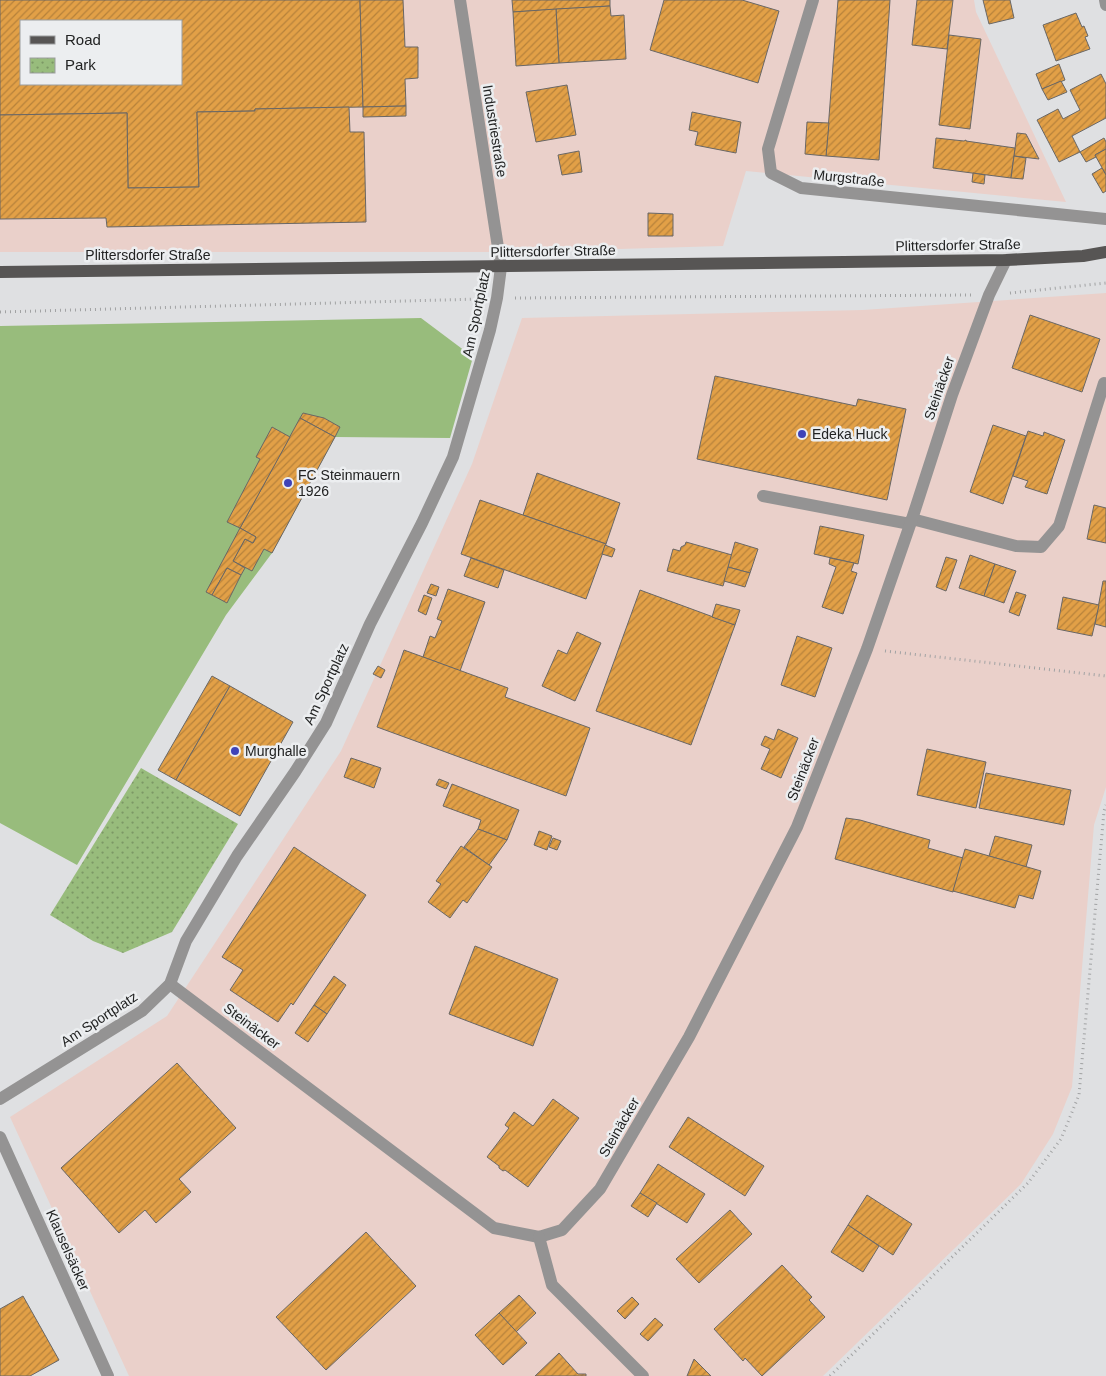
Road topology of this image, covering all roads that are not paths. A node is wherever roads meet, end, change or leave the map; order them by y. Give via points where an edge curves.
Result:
1 (460, 0) edge
2 (813, 0) edge
3 (1104, 0) edge
4 (1106, 5) edge
5 (1106, 219) edge
6 (1106, 252) edge
7 (1006, 260) junction
8 (501, 266) junction
9 (0, 272) edge
10 (1104, 383) dead end
11 (763, 496) dead end
12 (911, 522) junction
13 (170, 984) junction
14 (0, 1100) edge
15 (0, 1137) edge
16 (539, 1237) junction
17 (108, 1376) edge
18 (643, 1376) edge

1 - 8 street, Industriestraße
2 - 5 street, Murgstraße via 768,149 771,173 801,188
3 - 4 street
6 - 7 main road, Plittersdorfer Straße
7 - 8 main road, Plittersdorfer Straße
7 - 12 street, Steinäcker via 989,295 952,395
8 - 9 main road, Plittersdorfer Straße
8 - 13 street, Am Sportplatz via 490,330 453,457 370,624 326,722 296,772 237,856 186,941
10 - 12 street via 1059,526 1041,547 1016,546
11 - 12 street
12 - 16 street, Steinäcker via 866,649 796,827 689,1037 600,1190 562,1230
13 - 14 street, Am Sportplatz via 142,1011
13 - 16 street, Steinäcker via 494,1228
15 - 17 street, Klauselsäcker
16 - 18 street via 552,1285

